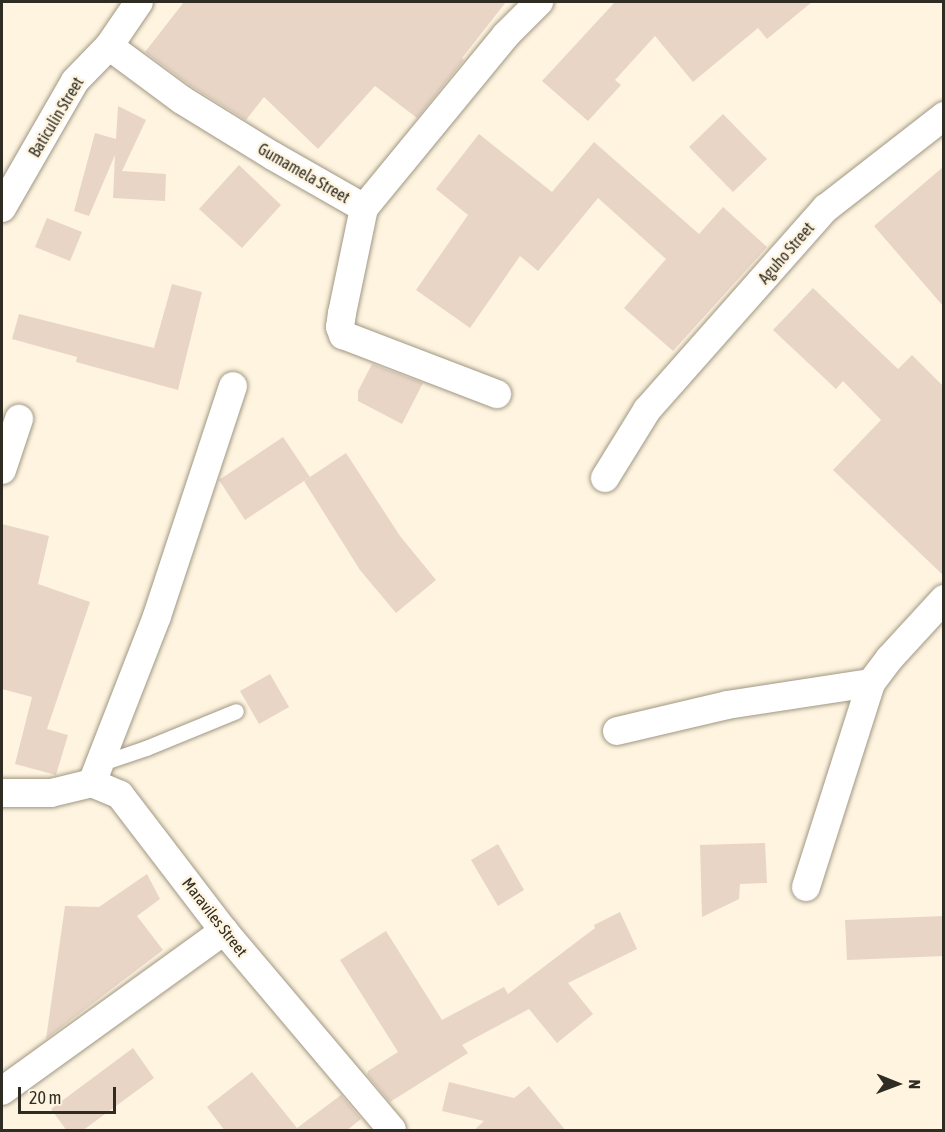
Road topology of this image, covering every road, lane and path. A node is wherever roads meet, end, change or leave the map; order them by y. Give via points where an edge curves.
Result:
1 (139, 2) edge
2 (539, 2) edge
3 (109, 46) junction
4 (944, 116) edge
5 (2, 208) edge
6 (364, 208) junction
7 (233, 387) dead end
8 (497, 394) dead end
9 (19, 419) dead end
10 (2, 470) edge
11 (605, 478) dead end
12 (944, 599) edge
13 (871, 683) junction
14 (236, 711) dead end
15 (617, 731) dead end
16 (95, 773) junction
17 (2, 793) edge
18 (806, 887) dead end
19 (224, 931) junction
20 (2, 1091) edge
21 (392, 1131) edge

1 - 3 street, Baticulin Street
2 - 6 street, Gumamela Street via 506,35
3 - 5 street, Baticulin Street via 75,81
3 - 6 street, Gumamela Street via 192,107
4 - 11 street, Aguho Street via 826,208 647,410
6 - 8 street via 342,313 343,335
7 - 16 street via 157,616
9 - 10 street
12 - 13 street
13 - 15 street via 727,705
13 - 18 street
14 - 16 lane
16 - 17 street via 51,793
16 - 19 street, Maraviles Street via 120,795
19 - 20 street
19 - 21 street, Maraviles Street

